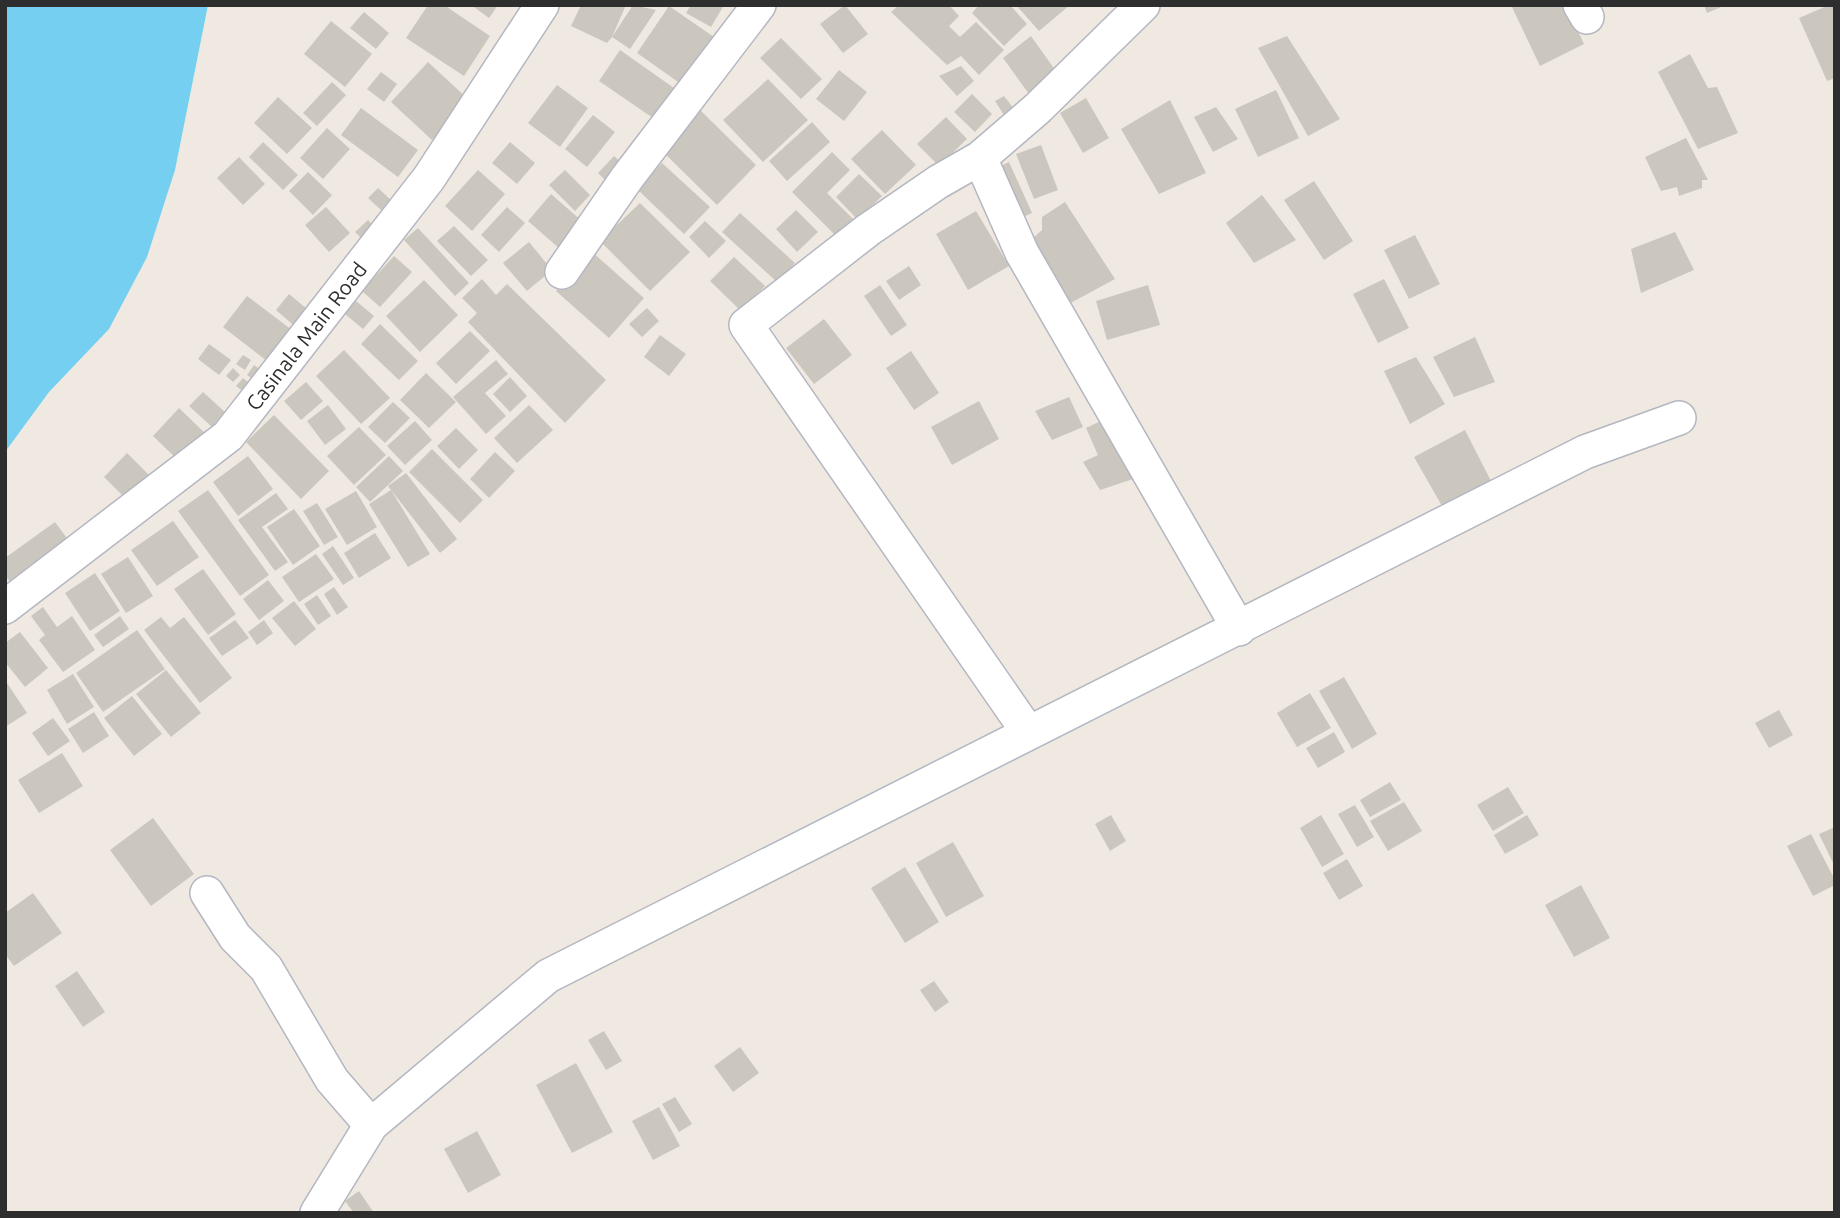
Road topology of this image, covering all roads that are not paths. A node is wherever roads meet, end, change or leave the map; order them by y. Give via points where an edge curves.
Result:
1 (542, 5) edge
2 (759, 5) edge
3 (1139, 7) edge
4 (980, 158) junction
5 (562, 272) dead end
6 (1678, 418) dead end
7 (5, 607) edge
8 (1239, 629) junction
9 (1028, 732) junction
10 (207, 893) dead end
11 (371, 1125) junction
12 (317, 1213) edge

1 - 7 street, Casinala Main Road via 429,178 228,436
2 - 5 street via 627,178
3 - 4 street via 1038,108
4 - 8 street via 1022,253
4 - 9 street via 868,229 746,325
6 - 8 street via 1585,452
8 - 9 street
9 - 11 street via 548,976
10 - 11 street via 235,937 267,968 332,1080
11 - 12 street

